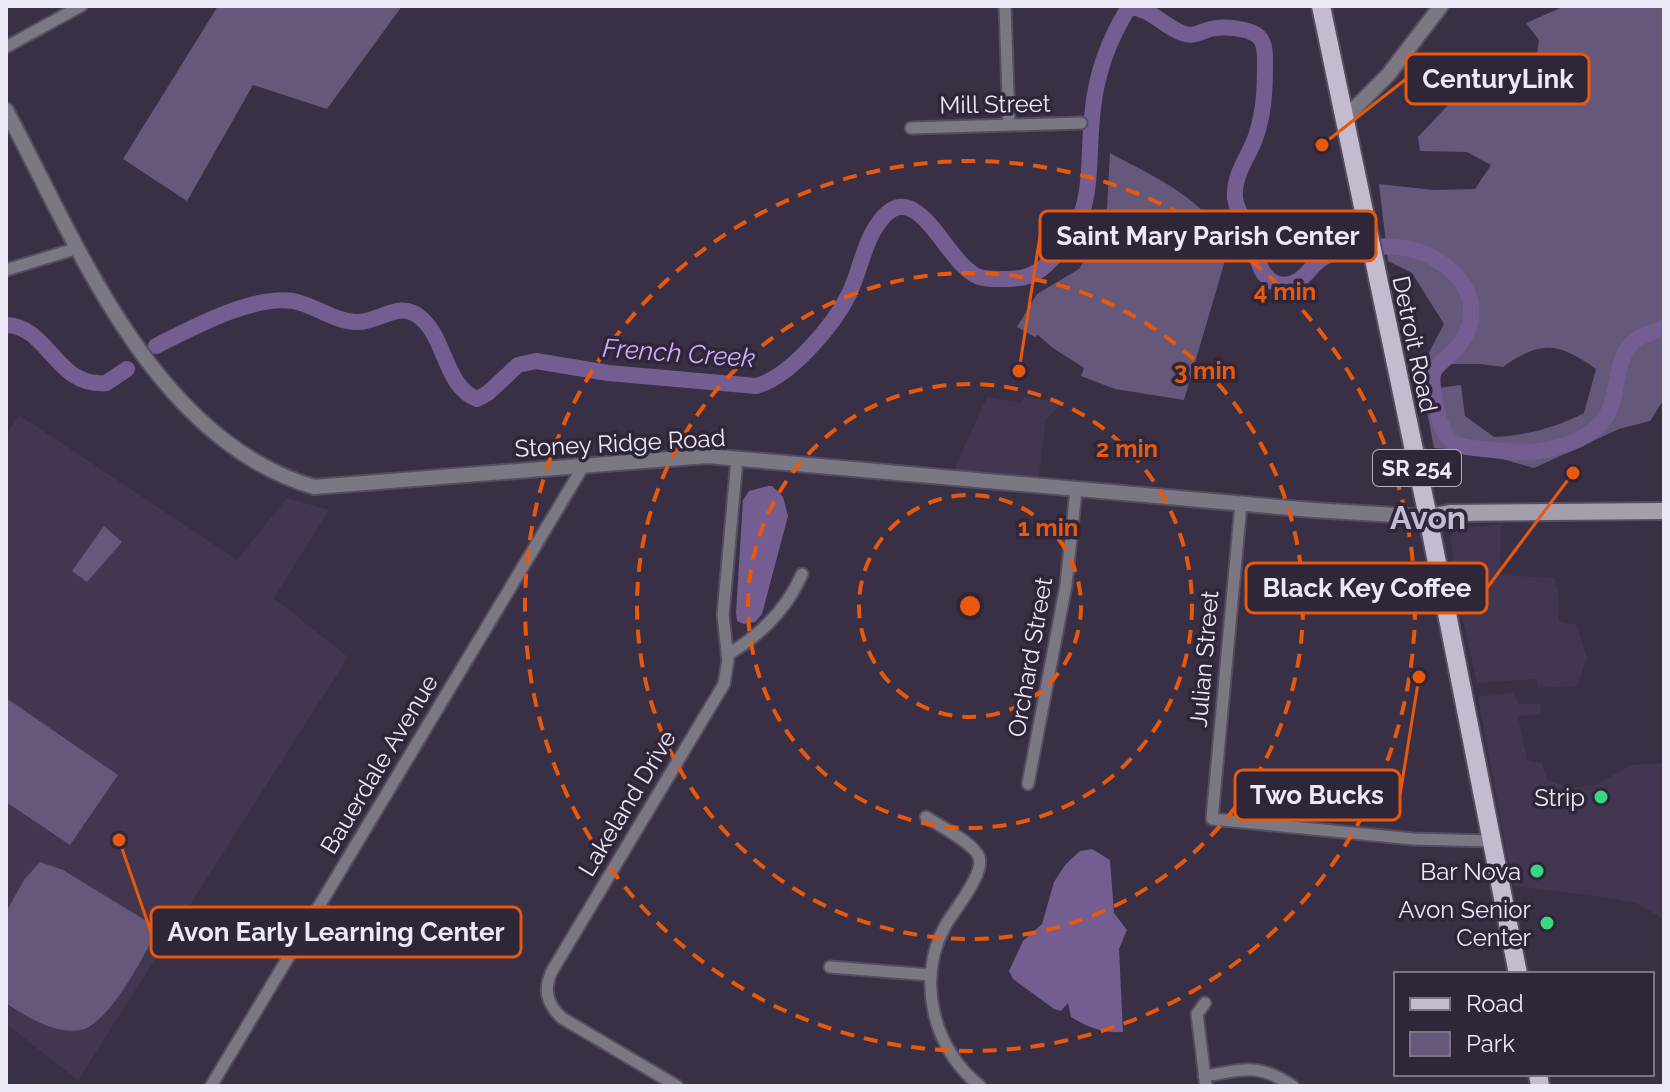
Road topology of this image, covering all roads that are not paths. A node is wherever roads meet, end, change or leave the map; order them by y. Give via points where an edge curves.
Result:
1 (81, 6) edge
2 (1005, 6) edge
3 (1321, 6) edge
4 (1441, 6) edge
5 (6, 47) edge
6 (6, 110) edge
7 (1345, 118) junction
8 (1081, 123) dead end
9 (1009, 125) junction
10 (911, 128) dead end
11 (78, 248) junction
12 (6, 270) edge
13 (737, 459) junction
14 (584, 465) junction
15 (1076, 490) junction
16 (1241, 504) junction
17 (1664, 511) edge
18 (1428, 517) junction
19 (802, 574) dead end
20 (727, 655) junction
21 (1028, 784) dead end
22 (926, 817) dead end
23 (1492, 841) junction
24 (830, 967) dead end
25 (1518, 972) edge
26 (931, 975) junction
27 (1205, 1003) dead end
28 (1205, 1081) edge
29 (211, 1086) edge
30 (677, 1086) edge
31 (980, 1086) edge
32 (1293, 1086) edge

1 - 5 street
2 - 9 street
3 - 7 main road, Detroit Road / SR 254
4 - 7 street via 1388,75
6 - 11 street, Stoney Ridge Road
7 - 18 main road, Detroit Road / SR 254
8 - 9 street, Mill Street
9 - 10 street, Mill Street
11 - 12 street
11 - 14 street, Stoney Ridge Road via 142,353 182,402 256,462 295,481 314,487
13 - 14 street, Stoney Ridge Road via 707,456
13 - 15 street, Stoney Ridge Road
13 - 20 street, Lakeland Drive via 723,615
14 - 29 street, Bauerdale Avenue
15 - 16 street, Stoney Ridge Road
15 - 21 street, Orchard Street via 1066,585
16 - 18 street, Stoney Ridge Road
16 - 23 street, Julian Street via 1212,819 1413,839
17 - 18 main road
18 - 23 main road, Detroit Road / SR 254
19 - 20 street via 763,630
20 - 30 street, Lakeland Drive via 724,684 547,985 548,1001 567,1022
22 - 26 street via 974,849 980,867 940,936
23 - 25 main road, Detroit Road / SR 254
24 - 26 street
26 - 31 street via 933,1008 943,1040
27 - 28 street via 1197,1014
28 - 32 street via 1257,1069

